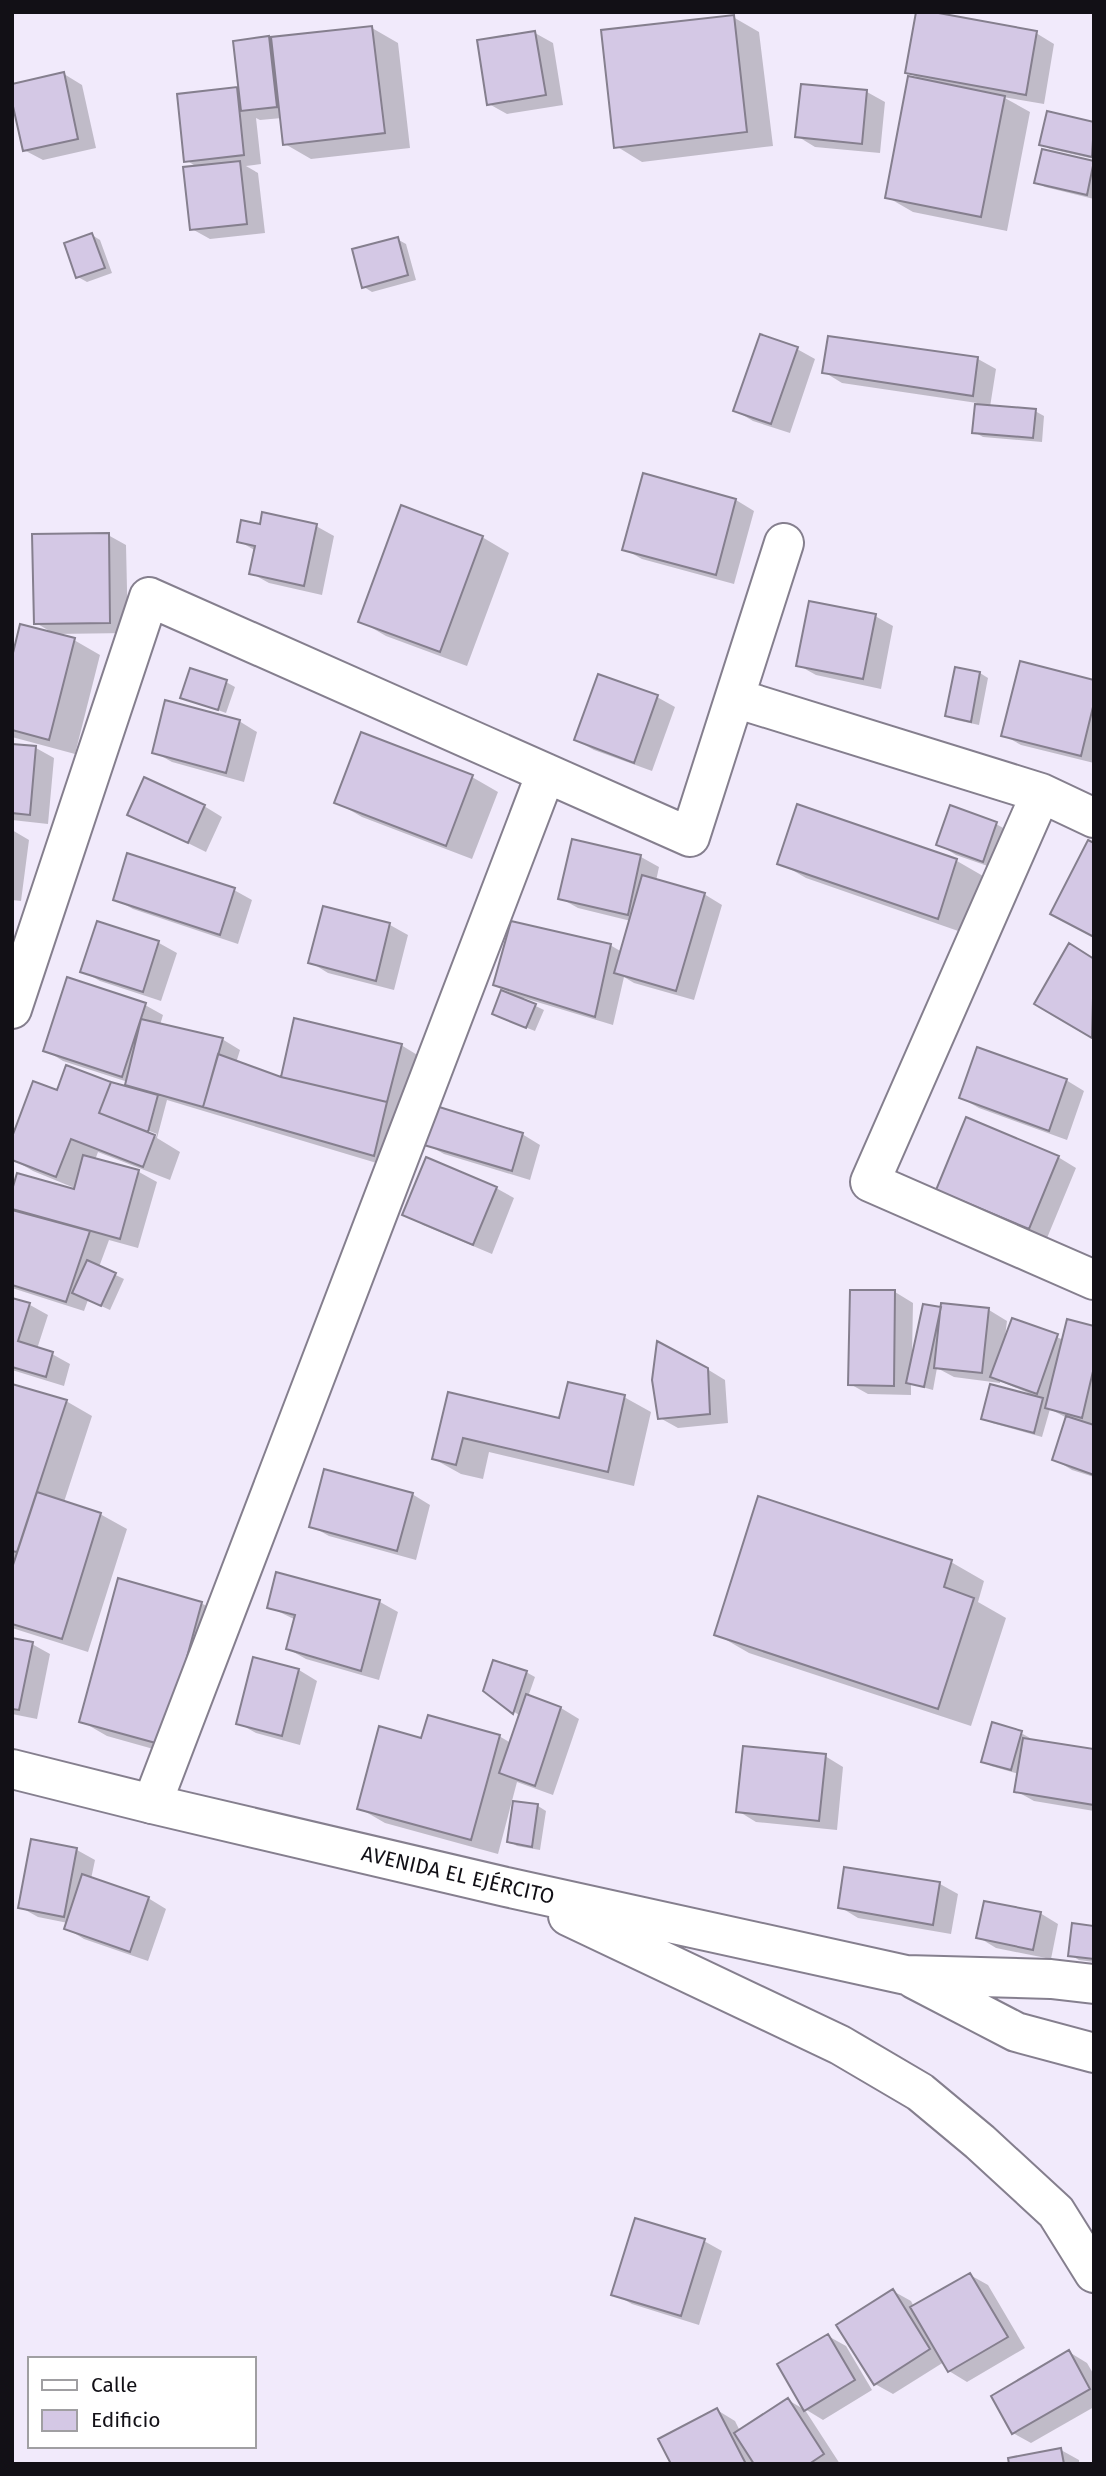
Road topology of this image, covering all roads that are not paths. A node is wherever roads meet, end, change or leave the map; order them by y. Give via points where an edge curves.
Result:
1 (784, 543) dead end
2 (735, 698) junction
3 (545, 773) junction
4 (1041, 793) junction
5 (1094, 818) edge
6 (12, 1009) edge
7 (1094, 1280) edge
8 (12, 1769) edge
9 (152, 1804) junction
10 (506, 1886) junction
11 (906, 1975) junction
12 (1094, 1984) edge
13 (1094, 2053) edge
14 (1094, 2273) edge

1 - 2 street
2 - 3 street via 690,837
2 - 4 street
3 - 6 street via 149,597
3 - 9 street
4 - 5 street
4 - 7 street via 870,1182
8 - 9 street, AVENIDA EL EJÉRCITO
9 - 10 street, AVENIDA EL EJÉRCITO
10 - 11 street, AVENIDA EL EJÉRCITO
10 - 14 street via 840,2045 920,2092 1056,2212
11 - 12 street, AVENIDA EL EJÉRCITO
11 - 13 street, AVENIDA EL EJÉRCITO via 1016,2032

